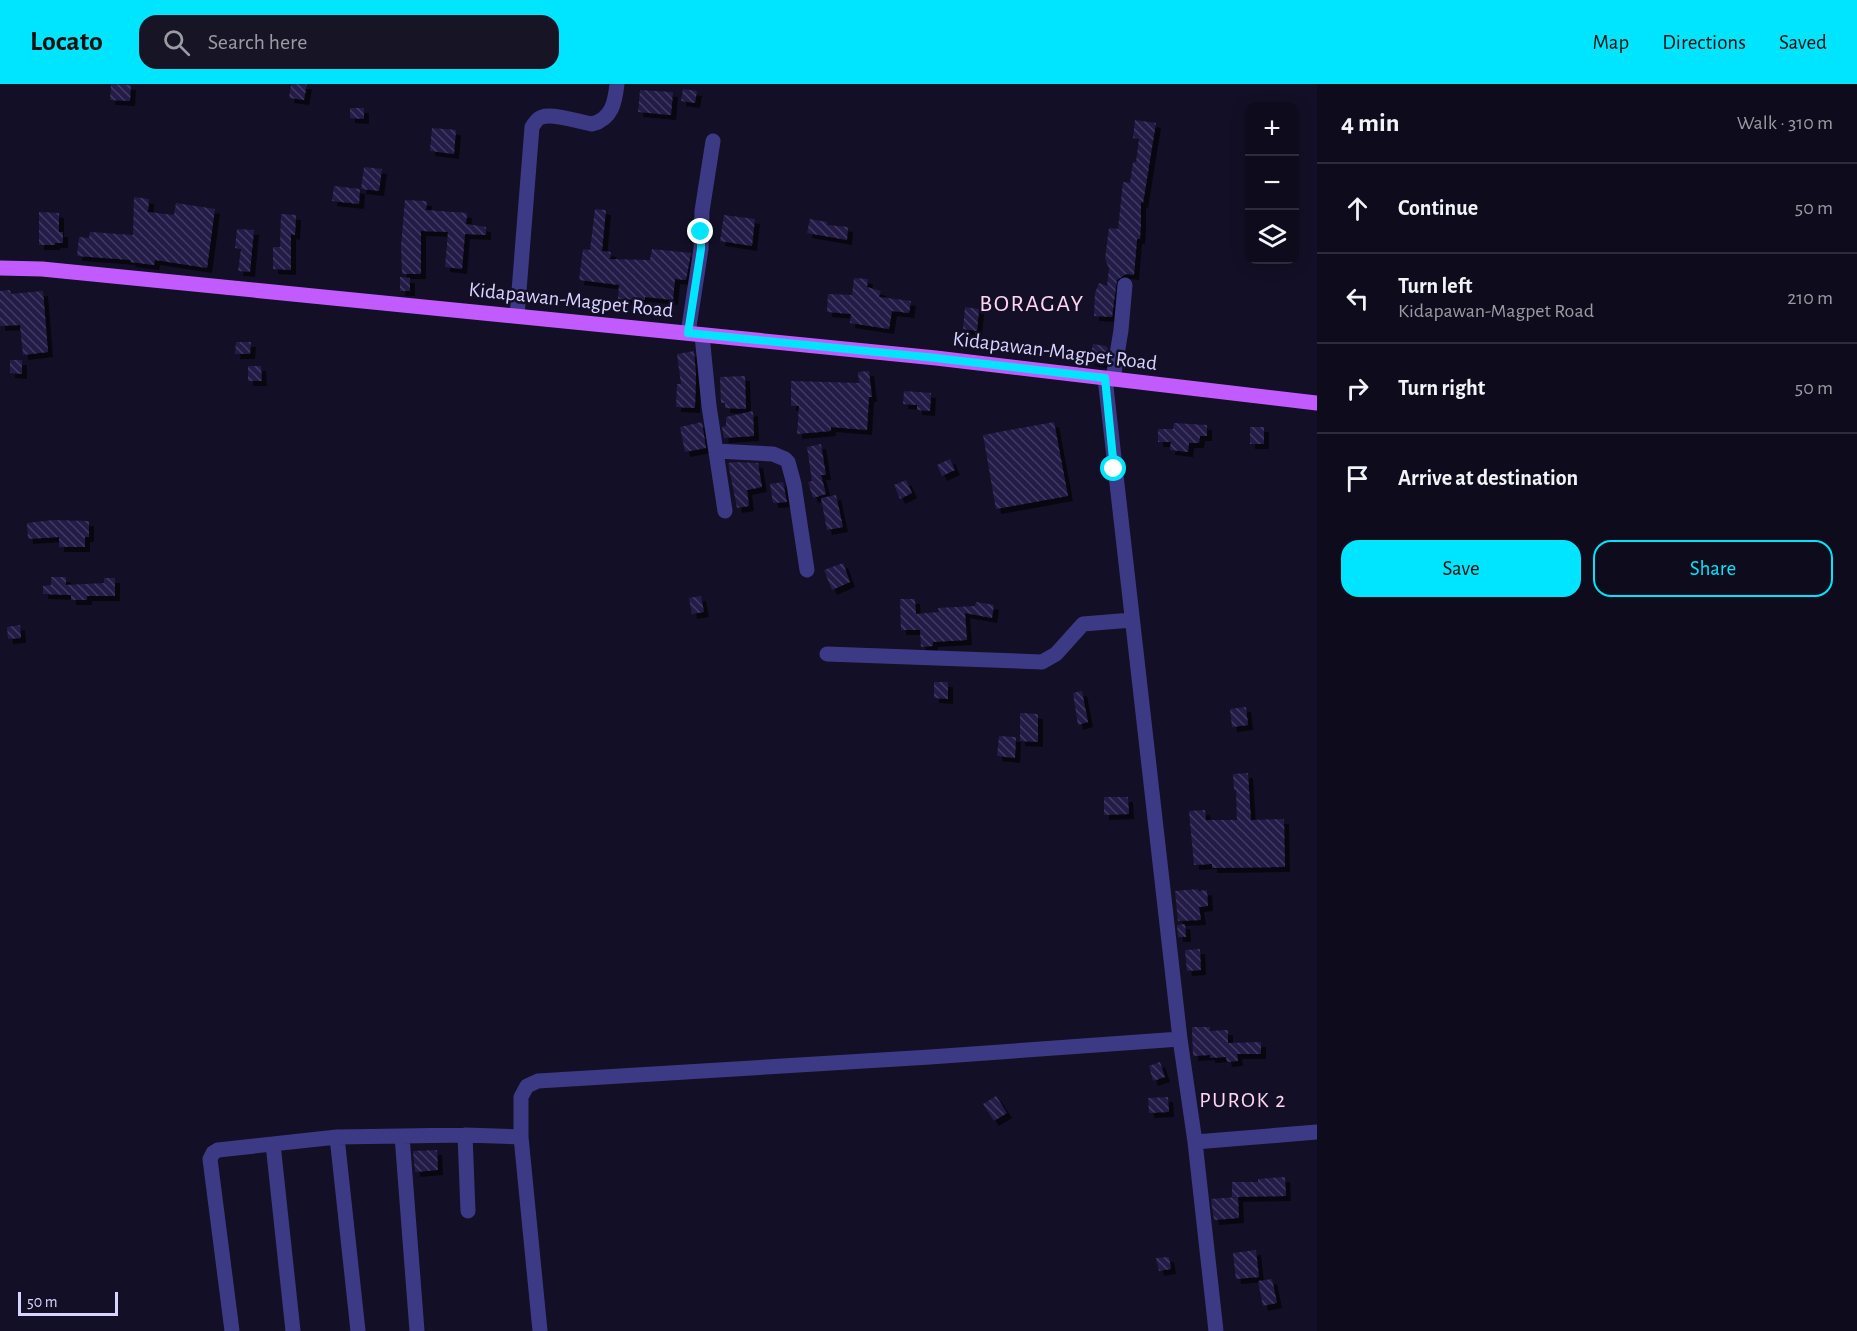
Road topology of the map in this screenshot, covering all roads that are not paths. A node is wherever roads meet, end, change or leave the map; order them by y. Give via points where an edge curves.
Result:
1 (617, 84) edge
2 (713, 141) dead end
3 (0, 268) edge
4 (1125, 285) dead end
5 (517, 316) junction
6 (695, 334) junction
7 (1109, 378) junction
8 (1317, 403) edge
9 (716, 451) junction
10 (725, 511) dead end
11 (807, 570) dead end
12 (1132, 620) junction
13 (826, 654) dead end
14 (1180, 1039) junction
15 (1317, 1132) edge
16 (465, 1135) junction
17 (402, 1136) junction
18 (337, 1137) junction
19 (521, 1137) junction
20 (1195, 1142) junction
21 (273, 1144) junction
22 (468, 1211) dead end
23 (232, 1331) edge
24 (293, 1331) edge
25 (358, 1331) edge
26 (417, 1331) edge
27 (540, 1331) edge
28 (1216, 1331) edge

1 - 5 street via 612,109 597,123 550,116 536,120 532,127
2 - 6 street via 702,212
3 - 5 main road, Kidapawan-Magpet Road
4 - 7 street via 1121,330
5 - 6 main road, Kidapawan-Magpet Road
6 - 7 main road, Kidapawan-Magpet Road
6 - 9 street
7 - 8 main road, Kidapawan-Magpet Road
7 - 12 street
9 - 10 street
9 - 11 street via 773,454 788,462
12 - 13 street via 1083,624 1056,654 1042,662
12 - 14 street
14 - 19 street via 538,1081 527,1086 521,1097
14 - 20 street
15 - 20 street
16 - 17 street
16 - 19 street
16 - 22 street
17 - 18 street
17 - 26 street
18 - 21 street
18 - 25 street
19 - 27 street
20 - 28 street
21 - 23 street via 218,1150 210,1159
21 - 24 street

